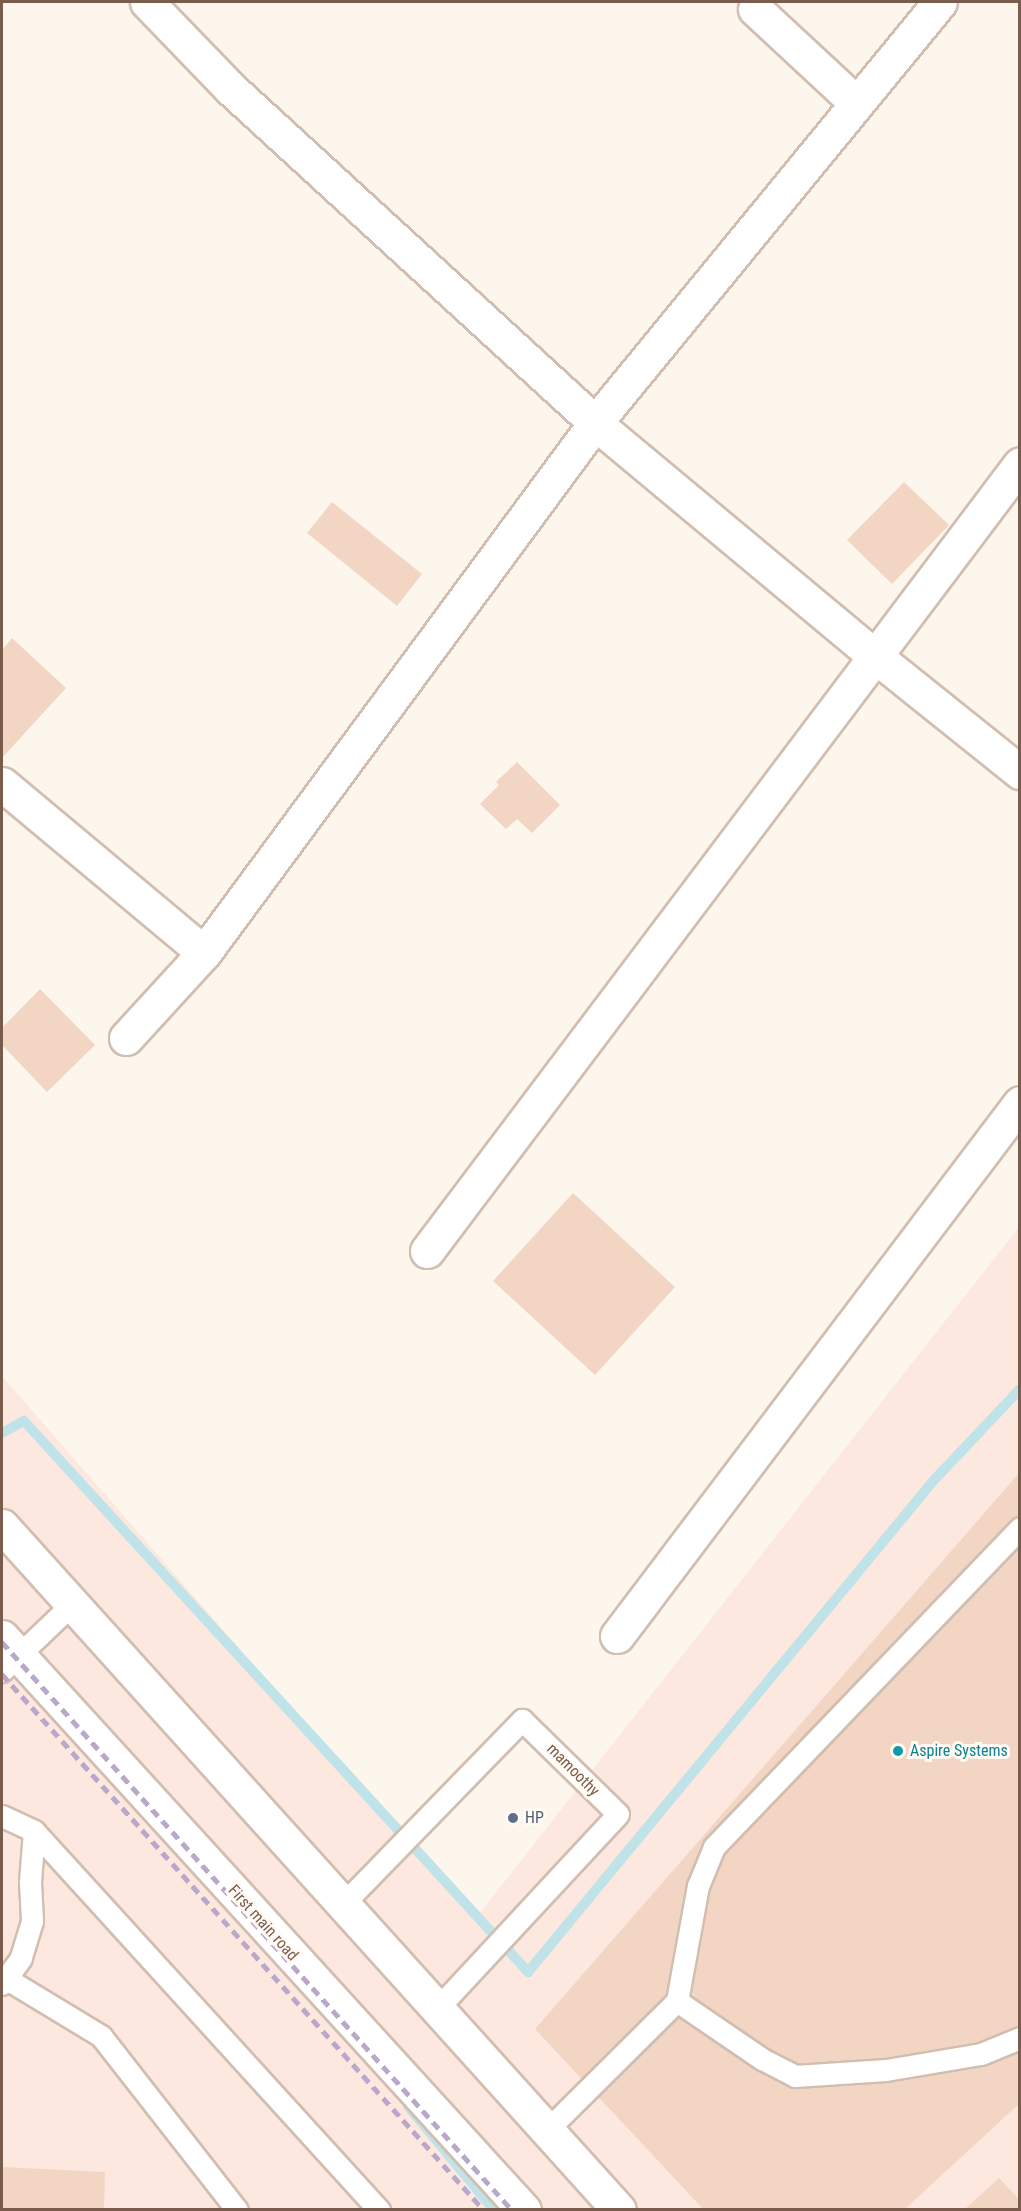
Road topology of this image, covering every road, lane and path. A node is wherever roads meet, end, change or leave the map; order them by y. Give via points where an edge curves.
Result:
1 (147, 2) edge
2 (940, 2) edge
3 (755, 9) dead end
4 (856, 103) junction
5 (595, 423) junction
6 (1020, 464) edge
7 (875, 656) junction
8 (1020, 772) edge
9 (2, 784) edge
10 (204, 953) junction
11 (126, 1038) dead end
12 (1020, 1103) edge
13 (428, 1251) dead end
14 (2, 1526) edge
15 (1020, 1528) edge
16 (72, 1604) junction
17 (617, 1636) dead end
18 (7, 1654) edge
19 (2, 1816) edge
20 (34, 1831) junction
21 (343, 1904) junction
22 (4, 1982) edge
23 (677, 2001) junction
24 (437, 2009) junction
25 (1020, 2038) edge
26 (547, 2130) junction
27 (237, 2210) edge
28 (379, 2210) edge
29 (524, 2210) edge
30 (619, 2210) edge

1 - 5 street via 230,88
2 - 4 street
3 - 4 street
4 - 5 street
5 - 7 street
5 - 10 street
6 - 7 street
7 - 8 street
7 - 13 street
9 - 10 street
10 - 11 street
12 - 17 street
14 - 16 street
15 - 23 lane via 714,1847 698,1886
16 - 18 lane
16 - 21 street
18 - 29 street, First main road
19 - 20 lane
20 - 22 lane via 32,1921 21,1958
20 - 28 lane
21 - 24 street
21 - 24 lane, mamoothy via 522,1720 618,1814
22 - 27 lane via 101,2036
23 - 25 lane via 762,2059 795,2076 886,2070 981,2054
23 - 26 lane
24 - 26 street
26 - 30 street

